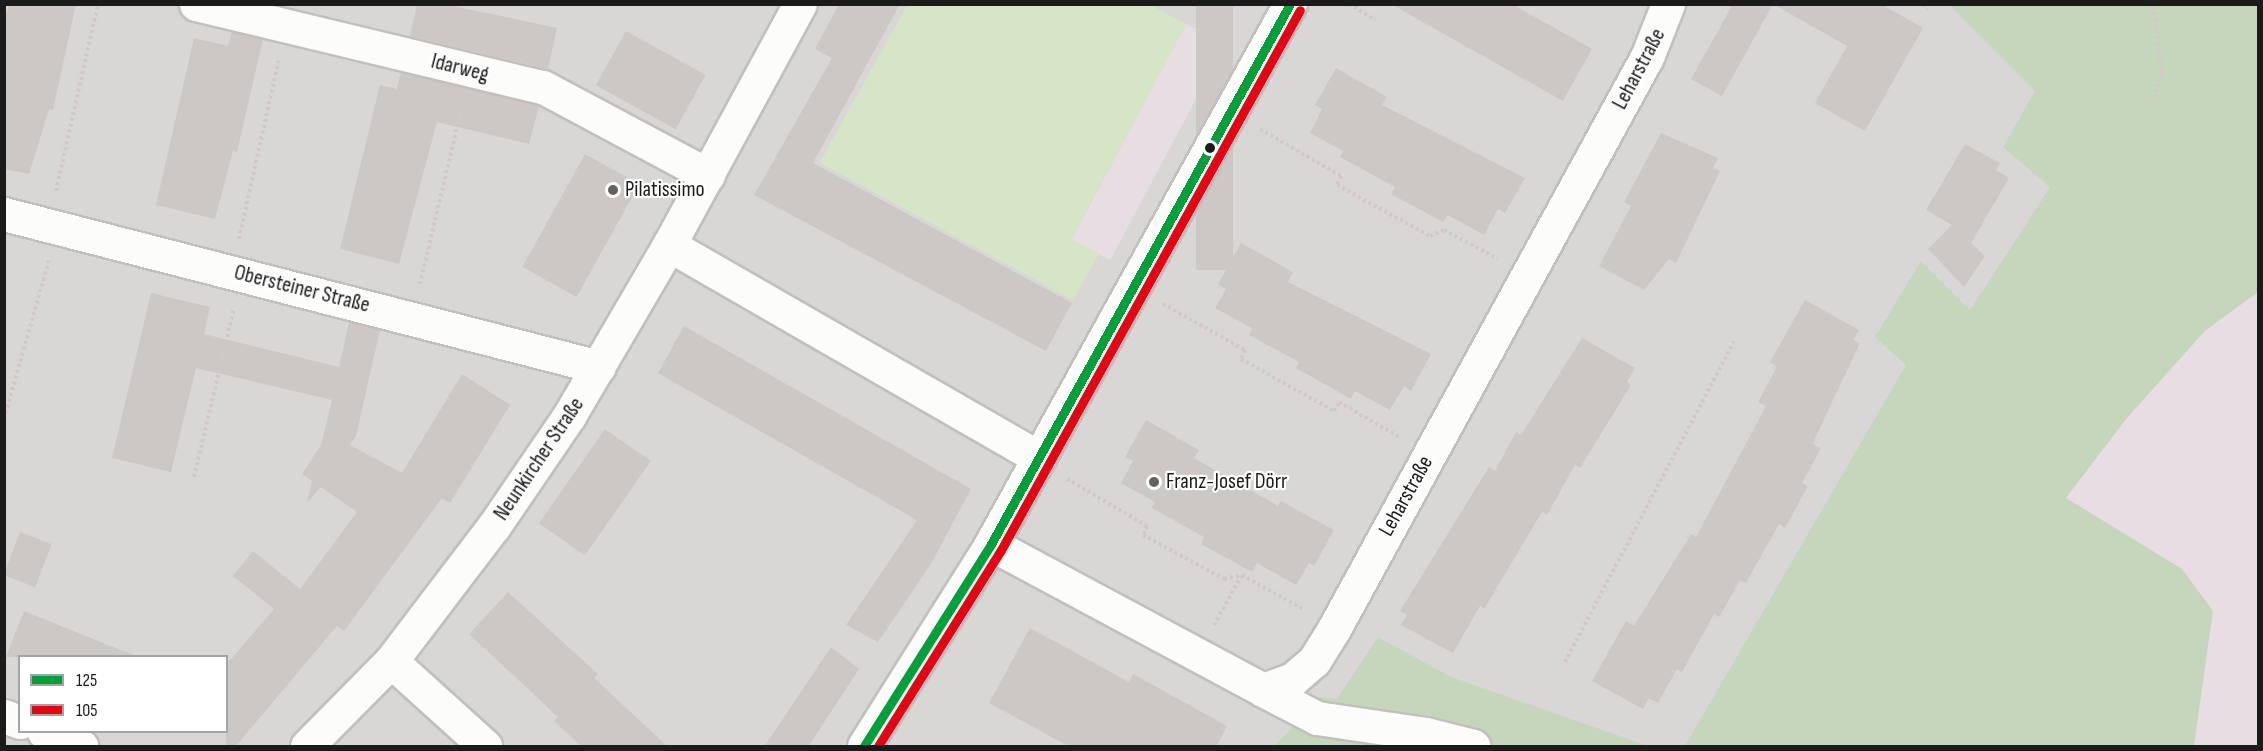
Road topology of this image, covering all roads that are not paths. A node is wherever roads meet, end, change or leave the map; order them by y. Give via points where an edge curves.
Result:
1 (196, 4) edge
2 (800, 4) edge
3 (1290, 4) edge
4 (1668, 4) edge
5 (708, 175) junction
6 (4, 214) edge
7 (669, 245) junction
8 (598, 367) junction
9 (1039, 458) junction
10 (991, 544) junction
11 (391, 661) junction
12 (1263, 690) junction
13 (46, 733) edge
14 (81, 747) edge
15 (307, 747) edge
16 (485, 747) edge
17 (864, 747) edge
18 (1473, 747) edge

1 - 5 street, Idarweg via 543,87
2 - 5 street, Neunkircher Straße
3 - 9 street
4 - 12 street, Leharstraße via 1647,57 1335,627 1293,680
5 - 7 street, Neunkircher Straße
6 - 8 street, Obersteiner Straße
7 - 8 street, Neunkircher Straße
7 - 9 street
8 - 11 street, Neunkircher Straße via 494,526
9 - 10 street
10 - 12 street
10 - 17 street
11 - 15 street, Neunkircher Straße
11 - 16 street
12 - 18 street via 1317,718 1426,734
13 - 14 street

